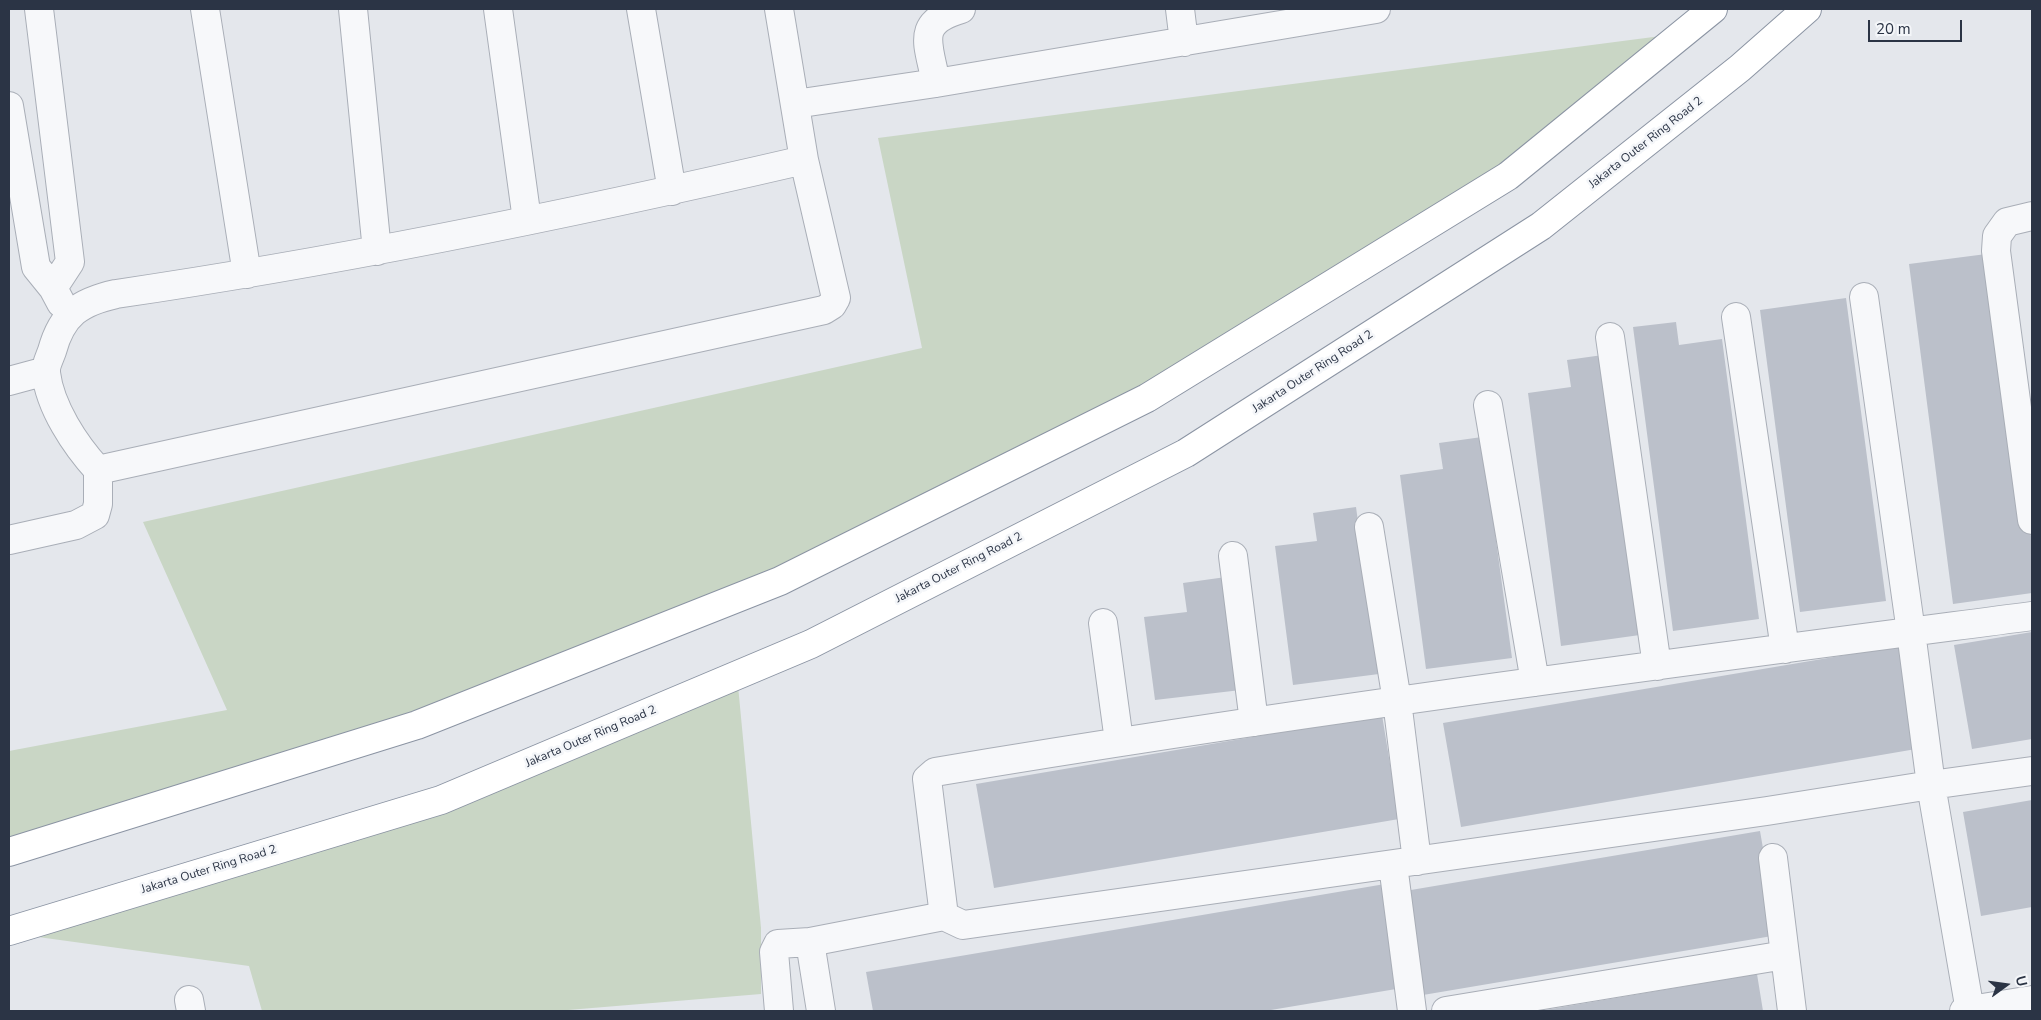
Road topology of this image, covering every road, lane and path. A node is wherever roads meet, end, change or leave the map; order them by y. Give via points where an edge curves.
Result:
1 (39, 9) edge
2 (205, 9) edge
3 (353, 9) edge
4 (498, 9) edge
5 (641, 9) edge
6 (779, 9) edge
7 (961, 9) edge
8 (1180, 9) edge
9 (1376, 9) edge
10 (1713, 9) edge
11 (1807, 9) edge
12 (1318, 14) edge
13 (1184, 42) junction
14 (936, 83) junction
15 (795, 104) junction
16 (9, 106) edge
17 (804, 160) junction
18 (672, 191) junction
19 (2032, 216) edge
20 (527, 220) junction
21 (377, 250) junction
22 (247, 274) junction
23 (53, 288) junction
24 (1864, 297) dead end
25 (69, 315) junction
26 (1736, 317) dead end
27 (1610, 337) dead end
28 (46, 371) junction
29 (9, 381) edge
30 (1488, 405) dead end
31 (98, 470) junction
32 (2032, 520) edge
33 (1369, 527) dead end
34 (9, 540) edge
35 (1233, 556) dead end
36 (2032, 616) edge
37 (1103, 623) dead end
38 (1911, 632) junction
39 (1785, 649) junction
40 (1657, 666) junction
41 (1535, 682) junction
42 (1397, 701) junction
43 (1254, 722) junction
44 (1119, 742) junction
45 (2032, 771) edge
46 (1931, 785) junction
47 (9, 852) edge
48 (1774, 858) dead end
49 (1405, 863) junction
50 (944, 916) junction
51 (9, 931) edge
52 (810, 942) junction
53 (1785, 955) junction
54 (2032, 1000) edge
55 (779, 1011) edge
56 (821, 1011) edge
57 (1412, 1011) edge
58 (1446, 1011) edge
59 (1792, 1011) edge
60 (1964, 1011) edge
61 (1970, 1011) edge

1 - 23 street via 70,262
2 - 22 street
3 - 21 street
4 - 20 street
5 - 18 street
6 - 15 street
7 - 14 street via 934,21 929,28
8 - 13 street
9 - 12 street
10 - 47 highway via 1508,176 1147,398 780,581 417,725
11 - 51 highway, Jakarta Outer Ring Road 2 via 1740,68 1540,226 1177,457 811,644 441,800
12 - 13 street
13 - 14 street
14 - 15 street
15 - 17 street
16 - 23 street via 36,267
17 - 18 street
17 - 31 street via 836,298 824,310
18 - 20 street
19 - 32 street via 2007,222 1997,236 1996,251
20 - 21 street
21 - 22 street
22 - 25 street via 98,298
23 - 25 street
24 - 38 street
25 - 28 street
26 - 39 street
27 - 40 street
28 - 29 street
28 - 31 street via 52,396 64,422 80,451
30 - 41 street
31 - 34 street via 95,515 76,525
33 - 42 street
35 - 43 street
36 - 38 street
37 - 44 street
38 - 39 street
38 - 46 street
39 - 40 street
40 - 41 street
41 - 42 street
42 - 43 street
42 - 49 street
43 - 44 street
44 - 50 street via 930,775 927,779
45 - 46 street
46 - 49 street
46 - 61 street
48 - 53 street
49 - 50 street via 963,925
49 - 57 street
50 - 52 street
52 - 55 street via 778,944 775,947
52 - 56 street
53 - 58 street
53 - 59 street
54 - 61 street
60 - 61 street

